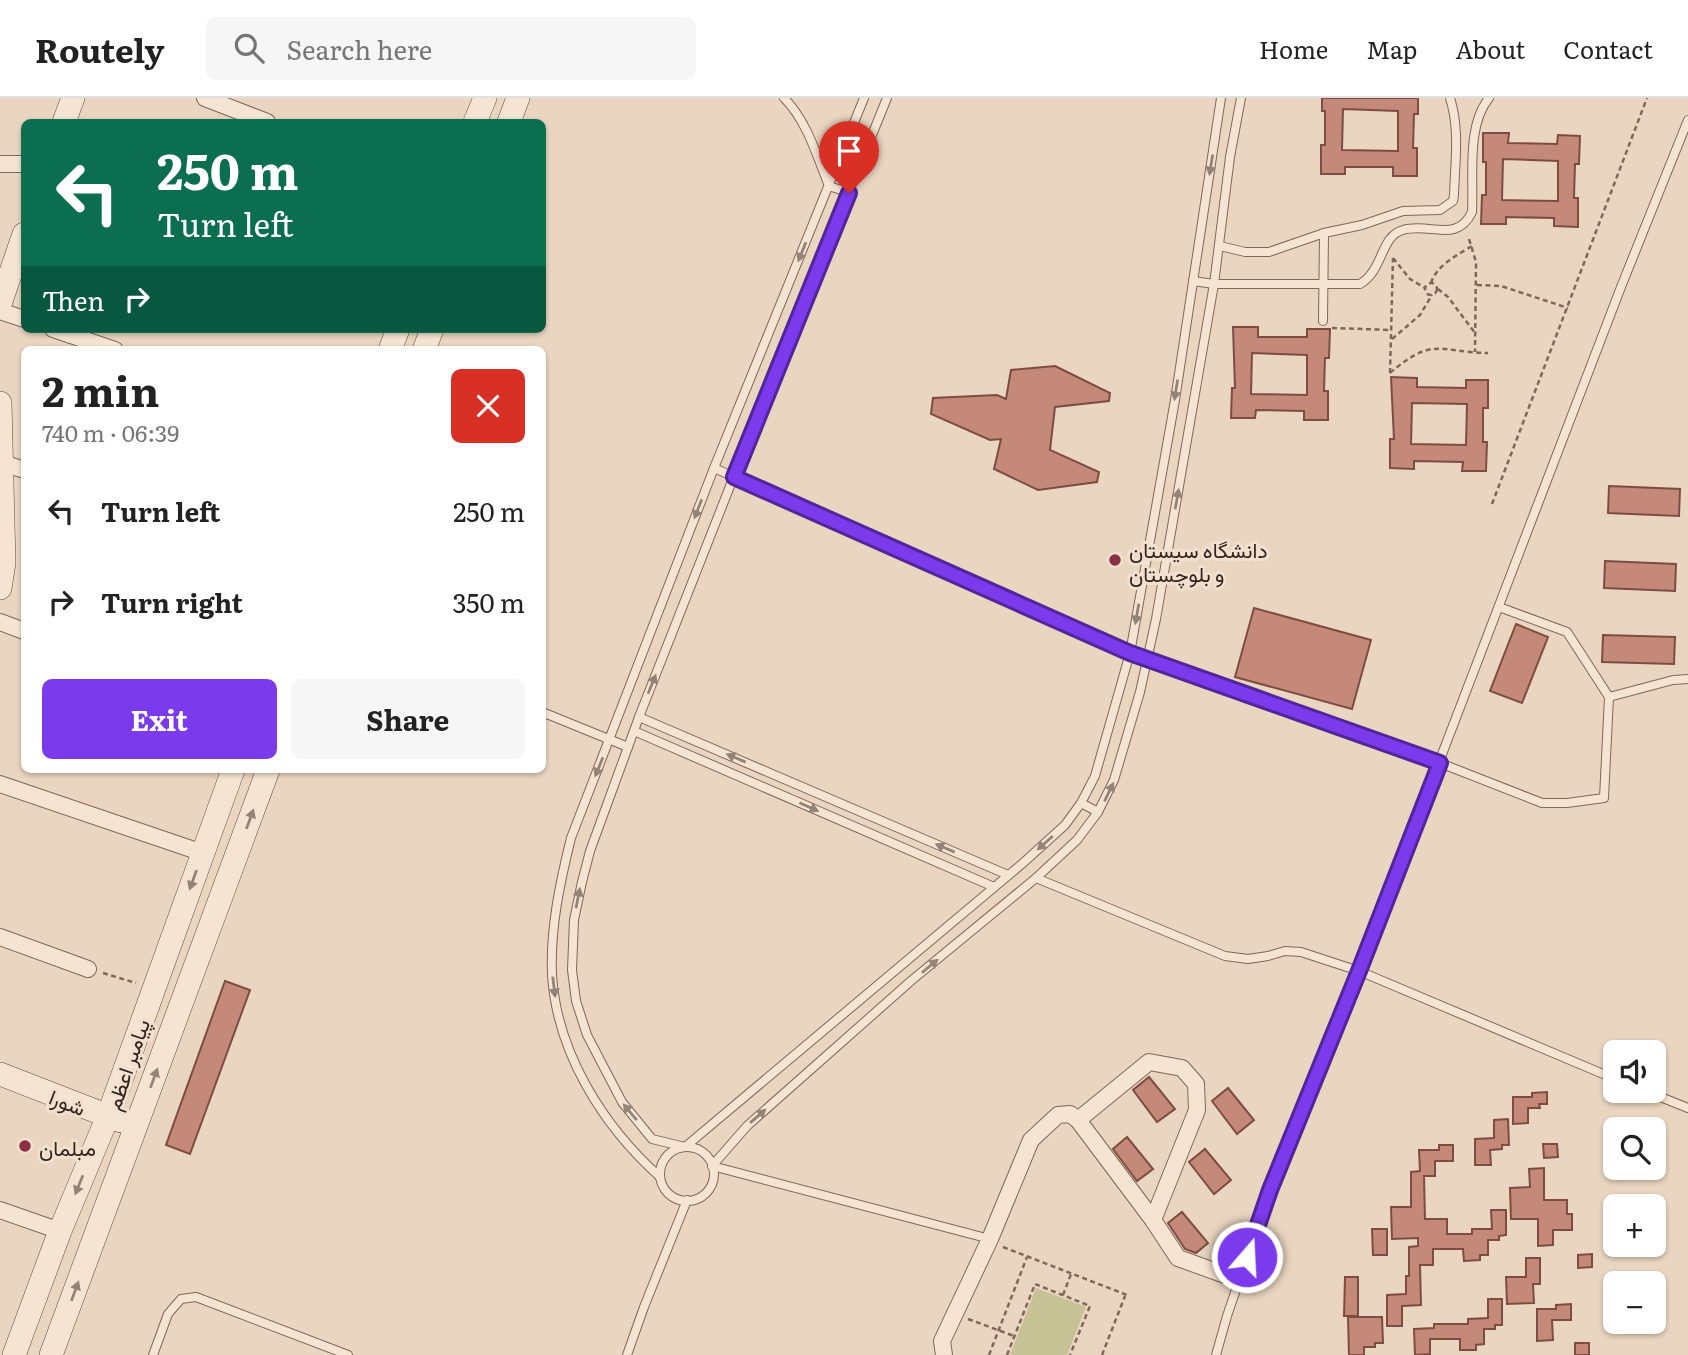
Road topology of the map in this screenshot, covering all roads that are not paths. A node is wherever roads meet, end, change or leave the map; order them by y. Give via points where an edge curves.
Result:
1 (73, 98) edge
2 (205, 98) edge
3 (485, 98) edge
4 (518, 98) edge
5 (784, 98) edge
6 (864, 98) edge
7 (887, 98) edge
8 (1221, 98) edge
9 (1241, 98) edge
10 (1450, 98) edge
11 (1489, 98) edge
12 (65, 119) edge
13 (259, 119) edge
14 (476, 119) edge
15 (510, 119) edge
16 (1688, 120) edge
17 (0, 164) edge
18 (21, 164) edge
19 (829, 186) junction
20 (849, 193) junction
21 (1324, 233) junction
22 (21, 243) edge
23 (1220, 246) junction
24 (1193, 281) junction
25 (1214, 284) junction
26 (1324, 285) junction
27 (0, 304) edge
28 (0, 311) edge
29 (21, 318) edge
30 (1326, 324) road end
31 (65, 333) edge
32 (103, 346) edge
33 (0, 403) edge
34 (1, 462) edge
35 (714, 468) junction
36 (21, 469) edge
37 (734, 477) junction
38 (0, 588) edge
39 (1499, 607) junction
40 (0, 621) edge
41 (21, 630) edge
42 (1130, 653) junction
43 (1148, 659) junction
44 (1688, 678) edge
45 (1609, 697) junction
46 (546, 714) edge
47 (639, 716) junction
48 (634, 731) junction
49 (610, 740) junction
50 (628, 747) junction
51 (1440, 763) junction
52 (232, 773) edge
53 (267, 773) edge
54 (0, 784) edge
55 (1081, 803) junction
56 (1098, 812) junction
57 (203, 853) junction
58 (1008, 875) junction
59 (1036, 878) junction
60 (994, 887) junction
61 (0, 937) edge
62 (88, 969) road end
63 (1359, 971) junction
64 (0, 1074) edge
65 (1603, 1074) edge
66 (1666, 1099) edge
67 (1688, 1108) edge
68 (108, 1116) junction
69 (1078, 1120) junction
70 (135, 1127) junction
71 (685, 1147) junction
72 (712, 1166) junction
73 (660, 1177) junction
74 (687, 1200) junction
75 (0, 1210) edge
76 (1153, 1220) junction
77 (60, 1231) junction
78 (989, 1240) junction
79 (1239, 1280) junction
80 (14, 1355) edge
81 (51, 1355) edge
82 (153, 1355) edge
83 (348, 1355) edge
84 (627, 1355) edge
85 (944, 1355) edge
86 (1216, 1355) edge

1 - 12 main road
2 - 13 street
3 - 14 main road
4 - 15 main road
5 - 19 lane via 814,147
6 - 19 lane
7 - 20 lane
8 -> 24 lane
9 - 23 lane
10 - 21 lane via 1456,137 1453,201 1440,210 1403,211
11 - 26 lane via 1476,120 1472,212 1467,223 1458,229 1411,229 1393,235 1370,278 1360,284
16 - 39 lane
17 - 18 street
19 - 20 lane
19 -> 35 lane
20 - 37 lane
21 - 23 lane via 1269,252
21 - 26 lane
22 - 27 main road
23 - 25 lane
24 - 25 lane
24 -> 42 lane
25 - 26 lane
43 -> 25 lane
26 - 30 lane
28 - 29 street
31 - 32 street
33 - 34 main road
34 - 36 street
34 - 38 main road via 4,563
35 - 37 lane
35 -> 49 lane
37 - 42 lane
47 -> 37 lane
39 - 45 lane via 1567,632
39 - 51 lane
40 - 41 street
42 - 43 lane
42 - 55 lane via 1095,776
43 - 51 lane
56 -> 43 lane via 1114,780
44 - 45 lane
45 - 51 lane via 1604,798 1542,803
46 - 49 lane
47 - 48 lane
58 -> 47 lane
48 - 50 lane
48 -> 60 lane
49 - 50 lane
49 -> 73 lane via 571,838 555,917 552,973 563,1030 581,1075 633,1153
71 -> 50 lane via 652,1139 622,1102 587,1035 576,1001 574,920 590,850
51 - 63 lane
52 - 57 main road, پیامبر اعظم
70 -> 53 main road, پیامبر اعظم
54 - 57 street
55 - 56 lane
55 -> 58 lane via 1065,825
56 - 59 lane via 1077,840
57 -> 68 main road, پیامبر اعظم
58 - 60 lane
59 - 63 lane via 1224,956 1248,959 1301,952
72 -> 59 lane via 747,1126
60 - 71 lane
61 - 62 street
63 - 65 lane
63 - 79 lane via 1270,1190
64 - 68 main road, شورا
66 - 67 lane
68 - 70 main road, شورا
68 -> 77 main road, پیامبر اعظم
69 - 76 street
69 - 76 street via 1149,1062 1182,1068 1196,1084 1197,1111
69 - 78 street via 1070,1114 1058,1115 1031,1140
81 -> 70 main road, پیامبر اعظم
71 - 72 lane via 702,1151
71 - 73 lane via 663,1160
72 - 74 lane via 708,1189
72 - 78 lane
73 - 74 lane via 672,1196
74 - 84 lane
75 - 77 street
76 - 79 street via 1178,1258
77 - 80 main road, پیامبر اعظم
78 - 85 street via 942,1341
79 - 86 lane
82 - 83 lane via 168,1314 181,1300 196,1297

